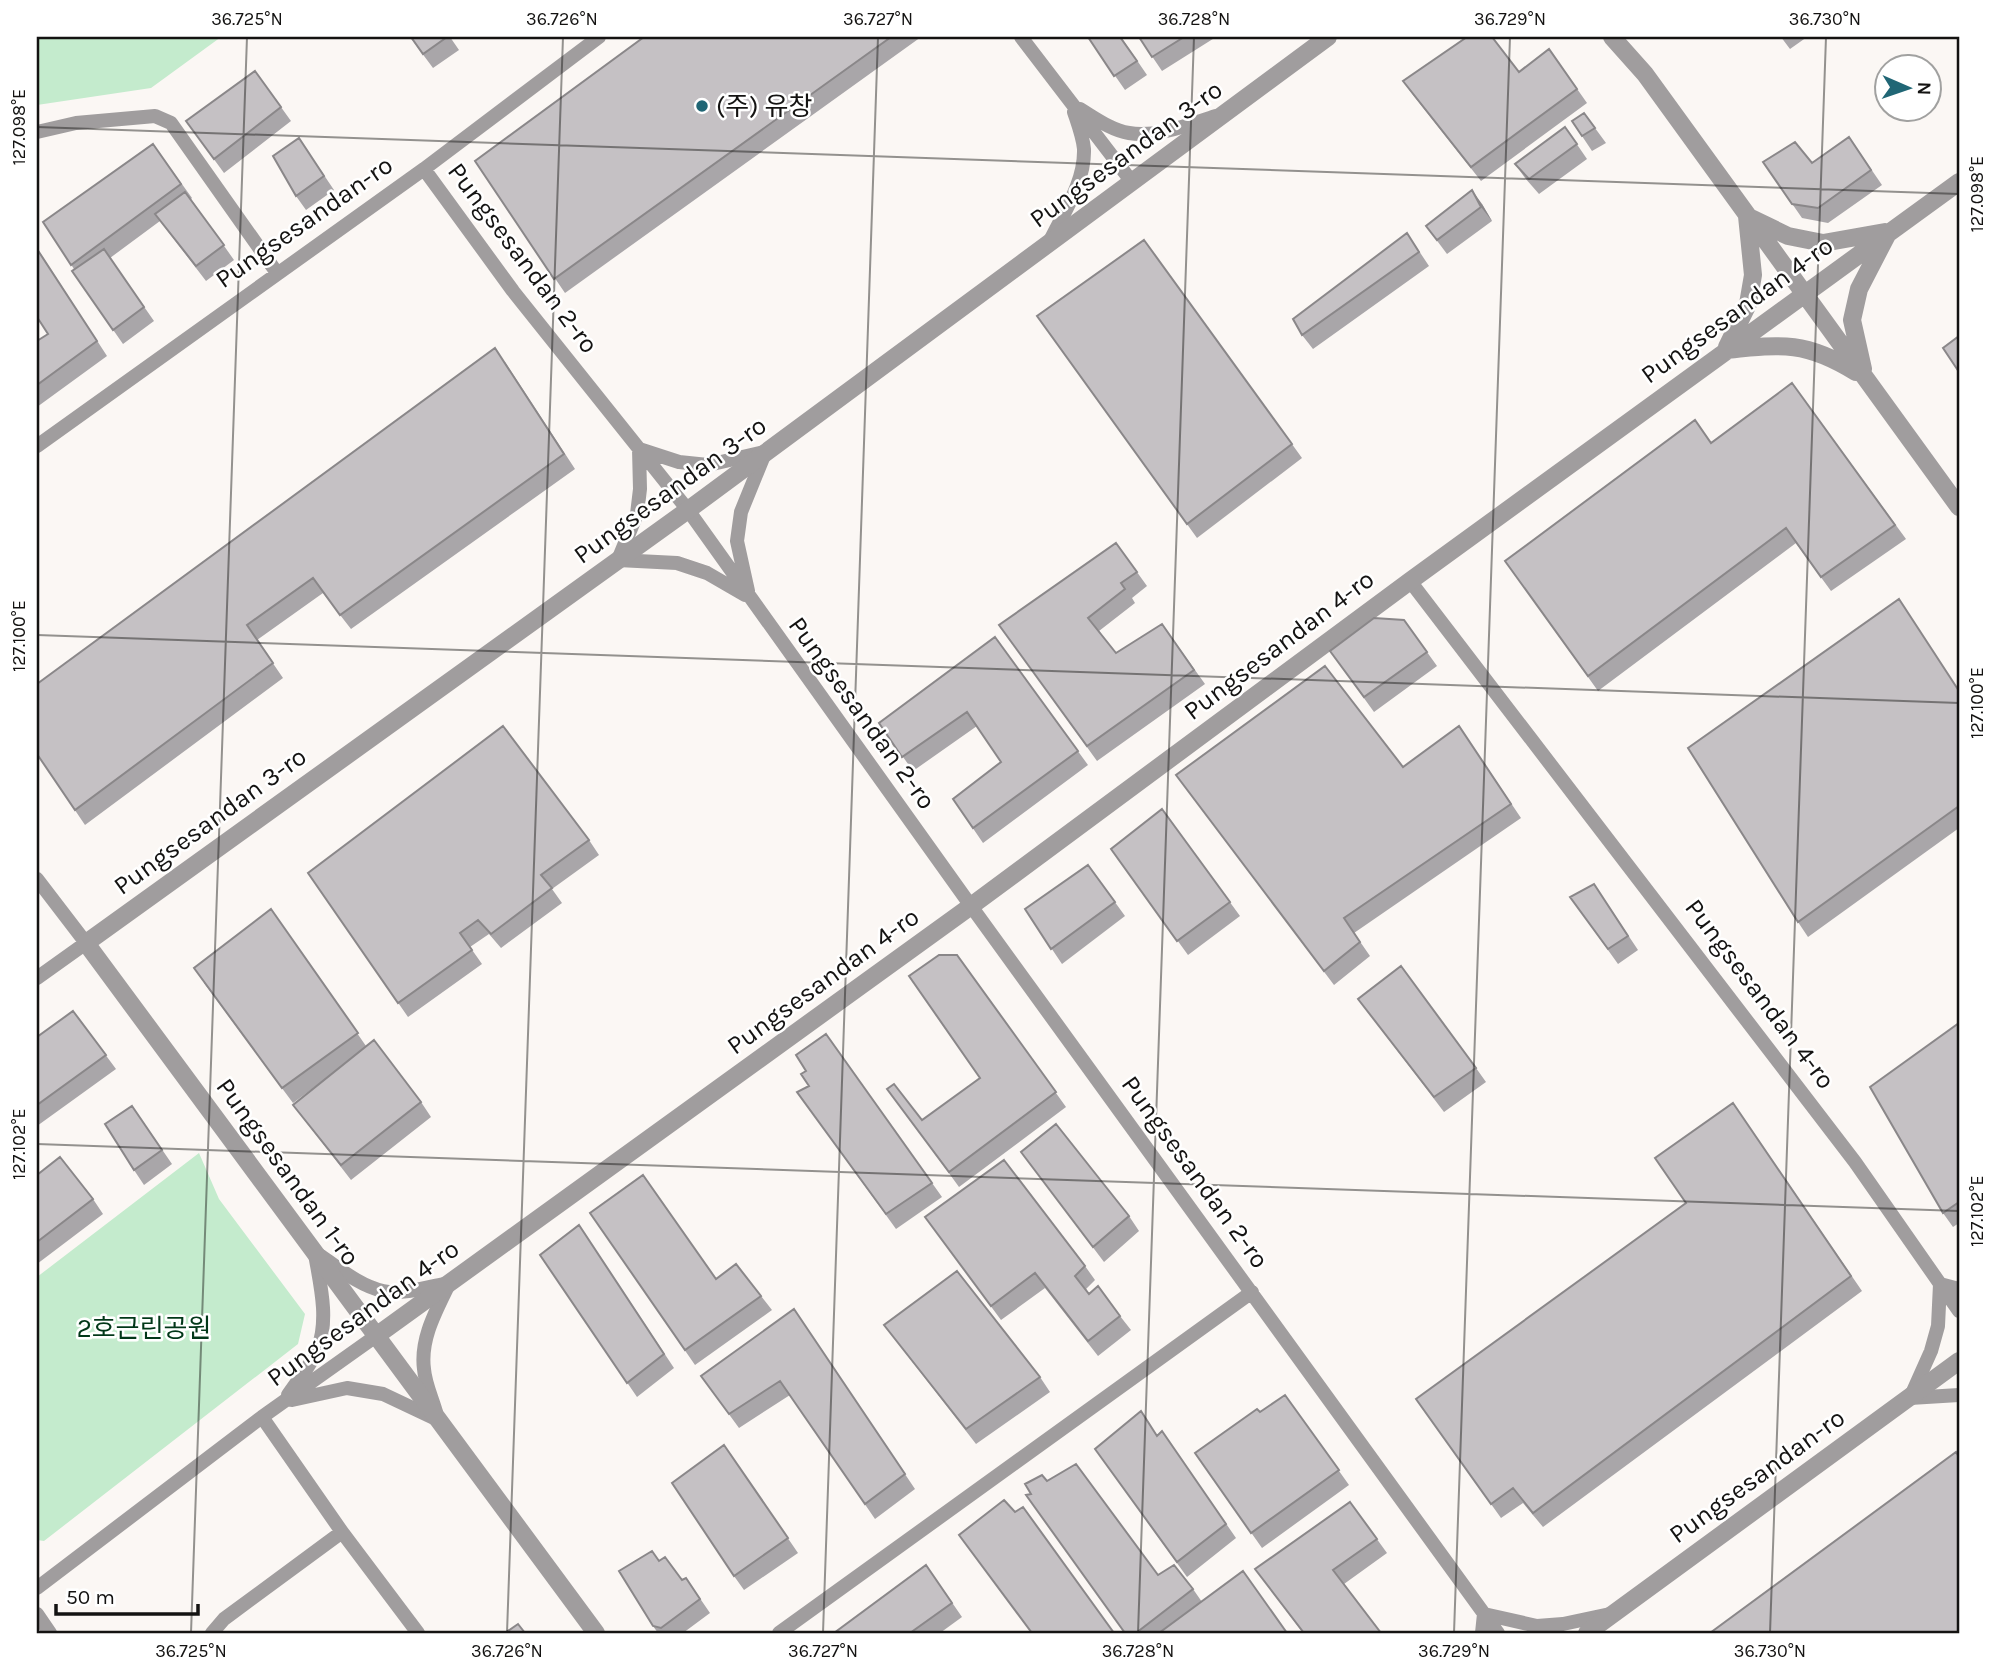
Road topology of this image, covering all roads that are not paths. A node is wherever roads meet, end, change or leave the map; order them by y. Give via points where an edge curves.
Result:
1 (600, 37) edge
2 (1021, 37) edge
3 (1328, 37) edge
4 (1612, 37) edge
5 (1072, 104) junction
6 (1224, 114) junction
7 (37, 132) edge
8 (424, 169) junction
9 (1132, 182) junction
10 (1959, 182) edge
11 (1747, 216) junction
12 (1889, 232) junction
13 (1049, 243) junction
14 (277, 273) junction
15 (1803, 293) junction
16 (1726, 350) junction
17 (1865, 377) junction
18 (37, 446) edge
19 (639, 449) junction
20 (766, 452) junction
21 (1959, 507) edge
22 (688, 510) junction
23 (618, 561) junction
24 (1410, 581) junction
25 (750, 597) junction
26 (37, 879) edge
27 (971, 906) junction
28 (86, 943) junction
29 (37, 978) edge
30 (315, 1253) junction
31 (450, 1283) junction
32 (1940, 1284) junction
33 (1959, 1289) edge
34 (1252, 1292) junction
35 (1959, 1311) edge
36 (376, 1336) junction
37 (1959, 1361) edge
38 (1959, 1395) edge
39 (1910, 1398) junction
40 (284, 1402) junction
41 (262, 1418) junction
42 (439, 1420) junction
43 (342, 1532) junction
44 (37, 1588) edge
45 (37, 1614) edge
46 (1484, 1614) junction
47 (1611, 1614) junction
48 (50, 1633) edge
49 (212, 1633) edge
50 (418, 1633) edge
51 (596, 1633) edge
52 (779, 1633) edge
53 (1482, 1633) edge
54 (1498, 1633) edge
55 (1587, 1633) edge

1 - 8 street, Pungsesandan-ro
2 - 5 street
3 - 6 street, Pungsesandan 3-ro
4 - 11 street via 1645,74
5 - 6 street via 1104,124 1130,133 1161,132
5 - 9 street
5 - 13 street via 1084,147 1083,168
6 - 9 street, Pungsesandan 3-ro
7 - 14 street via 76,123 155,116 171,123
8 - 14 street, Pungsesandan-ro
8 - 19 street, Pungsesandan 2-ro via 513,291
9 - 13 street, Pungsesandan 3-ro
10 - 12 street, Pungsesandan 4-ro
11 - 12 street via 1788,236 1823,243
11 - 15 street
11 - 16 street via 1753,275 1748,304
12 - 15 street, Pungsesandan 4-ro
12 - 17 street via 1859,289 1852,320
13 - 20 street, Pungsesandan 3-ro
14 - 18 street, Pungsesandan-ro
15 - 16 street, Pungsesandan 4-ro
15 - 17 street
16 - 17 street via 1800,347 1830,356
16 - 24 street, Pungsesandan 4-ro
17 - 21 street
19 - 20 street via 679,462 708,465
19 - 22 street, Pungsesandan 2-ro
19 - 23 street via 637,514
20 - 22 street, Pungsesandan 3-ro
20 - 25 street via 741,512 737,541
22 - 23 street, Pungsesandan 3-ro
22 - 25 street, Pungsesandan 2-ro
23 - 25 street via 677,563 707,573
23 - 28 street, Pungsesandan 3-ro
24 - 27 street, Pungsesandan 4-ro
24 - 32 street, Pungsesandan 4-ro via 1847,1151
25 - 27 street, Pungsesandan 2-ro
26 - 28 street, Pungsesandan 1-ro
27 - 31 street, Pungsesandan 4-ro
27 - 34 street, Pungsesandan 2-ro
28 - 29 street, Pungsesandan 3-ro
28 - 30 street, Pungsesandan 1-ro
30 - 31 street via 384,1291
30 - 36 street, Pungsesandan 1-ro
30 - 40 street via 323,1331 317,1350
31 - 36 street, Pungsesandan 4-ro
31 - 42 street via 425,1345 424,1369
32 - 33 street
32 - 35 street, Pungsesandan 4-ro
32 - 39 street via 1935,1339
34 - 46 street, Pungsesandan 2-ro
34 - 52 street, Pungsesandan 2-ro
36 - 40 street, Pungsesandan 4-ro
36 - 42 street, Pungsesandan 1-ro
37 - 39 street, Pungsesandan-ro
38 - 39 street
39 - 47 street, Pungsesandan-ro
40 - 41 street, Pungsesandan 4-ro
40 - 42 street via 347,1388 383,1394
41 - 43 street, Pungsesandan 4-ro
41 - 44 street, Pungsesandan 4-ro
42 - 51 street, Pungsesandan 1-ro
43 - 49 street via 224,1619
43 - 50 street, Pungsesandan 4-ro
45 - 48 street
46 - 47 street via 1537,1626
46 - 53 street
46 - 54 street, Pungsesandan 2-ro
47 - 55 street, Pungsesandan-ro

